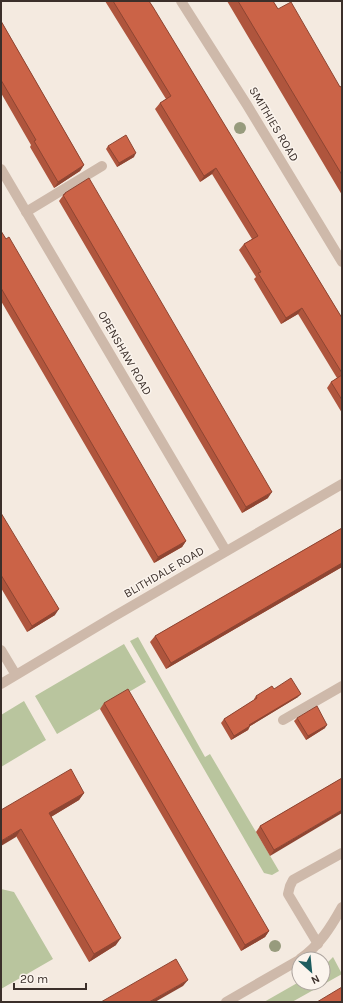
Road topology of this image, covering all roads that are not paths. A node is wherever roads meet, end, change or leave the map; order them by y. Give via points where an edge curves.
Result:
1 (181, 1) edge
2 (102, 166) dead end
3 (1, 169) edge
4 (26, 212) junction
5 (342, 262) edge
6 (342, 484) edge
7 (226, 551) junction
8 (1, 650) edge
9 (16, 675) junction
10 (1, 684) edge
11 (342, 686) edge
12 (283, 720) dead end
13 (342, 853) edge
14 (342, 907) edge
15 (318, 944) junction
16 (309, 951) edge
17 (291, 964) edge
18 (226, 1002) edge

1 - 5 street, SMITHIES ROAD
2 - 4 street
3 - 4 street, OPENSHAW ROAD
4 - 7 street, OPENSHAW ROAD
6 - 7 street, BLITHDALE ROAD
7 - 9 street, BLITHDALE ROAD
8 - 9 street
9 - 10 street, BLITHDALE ROAD
11 - 12 street
13 - 15 street via 294,880 290,886 288,894
14 - 15 street
15 - 16 street
17 - 18 street

